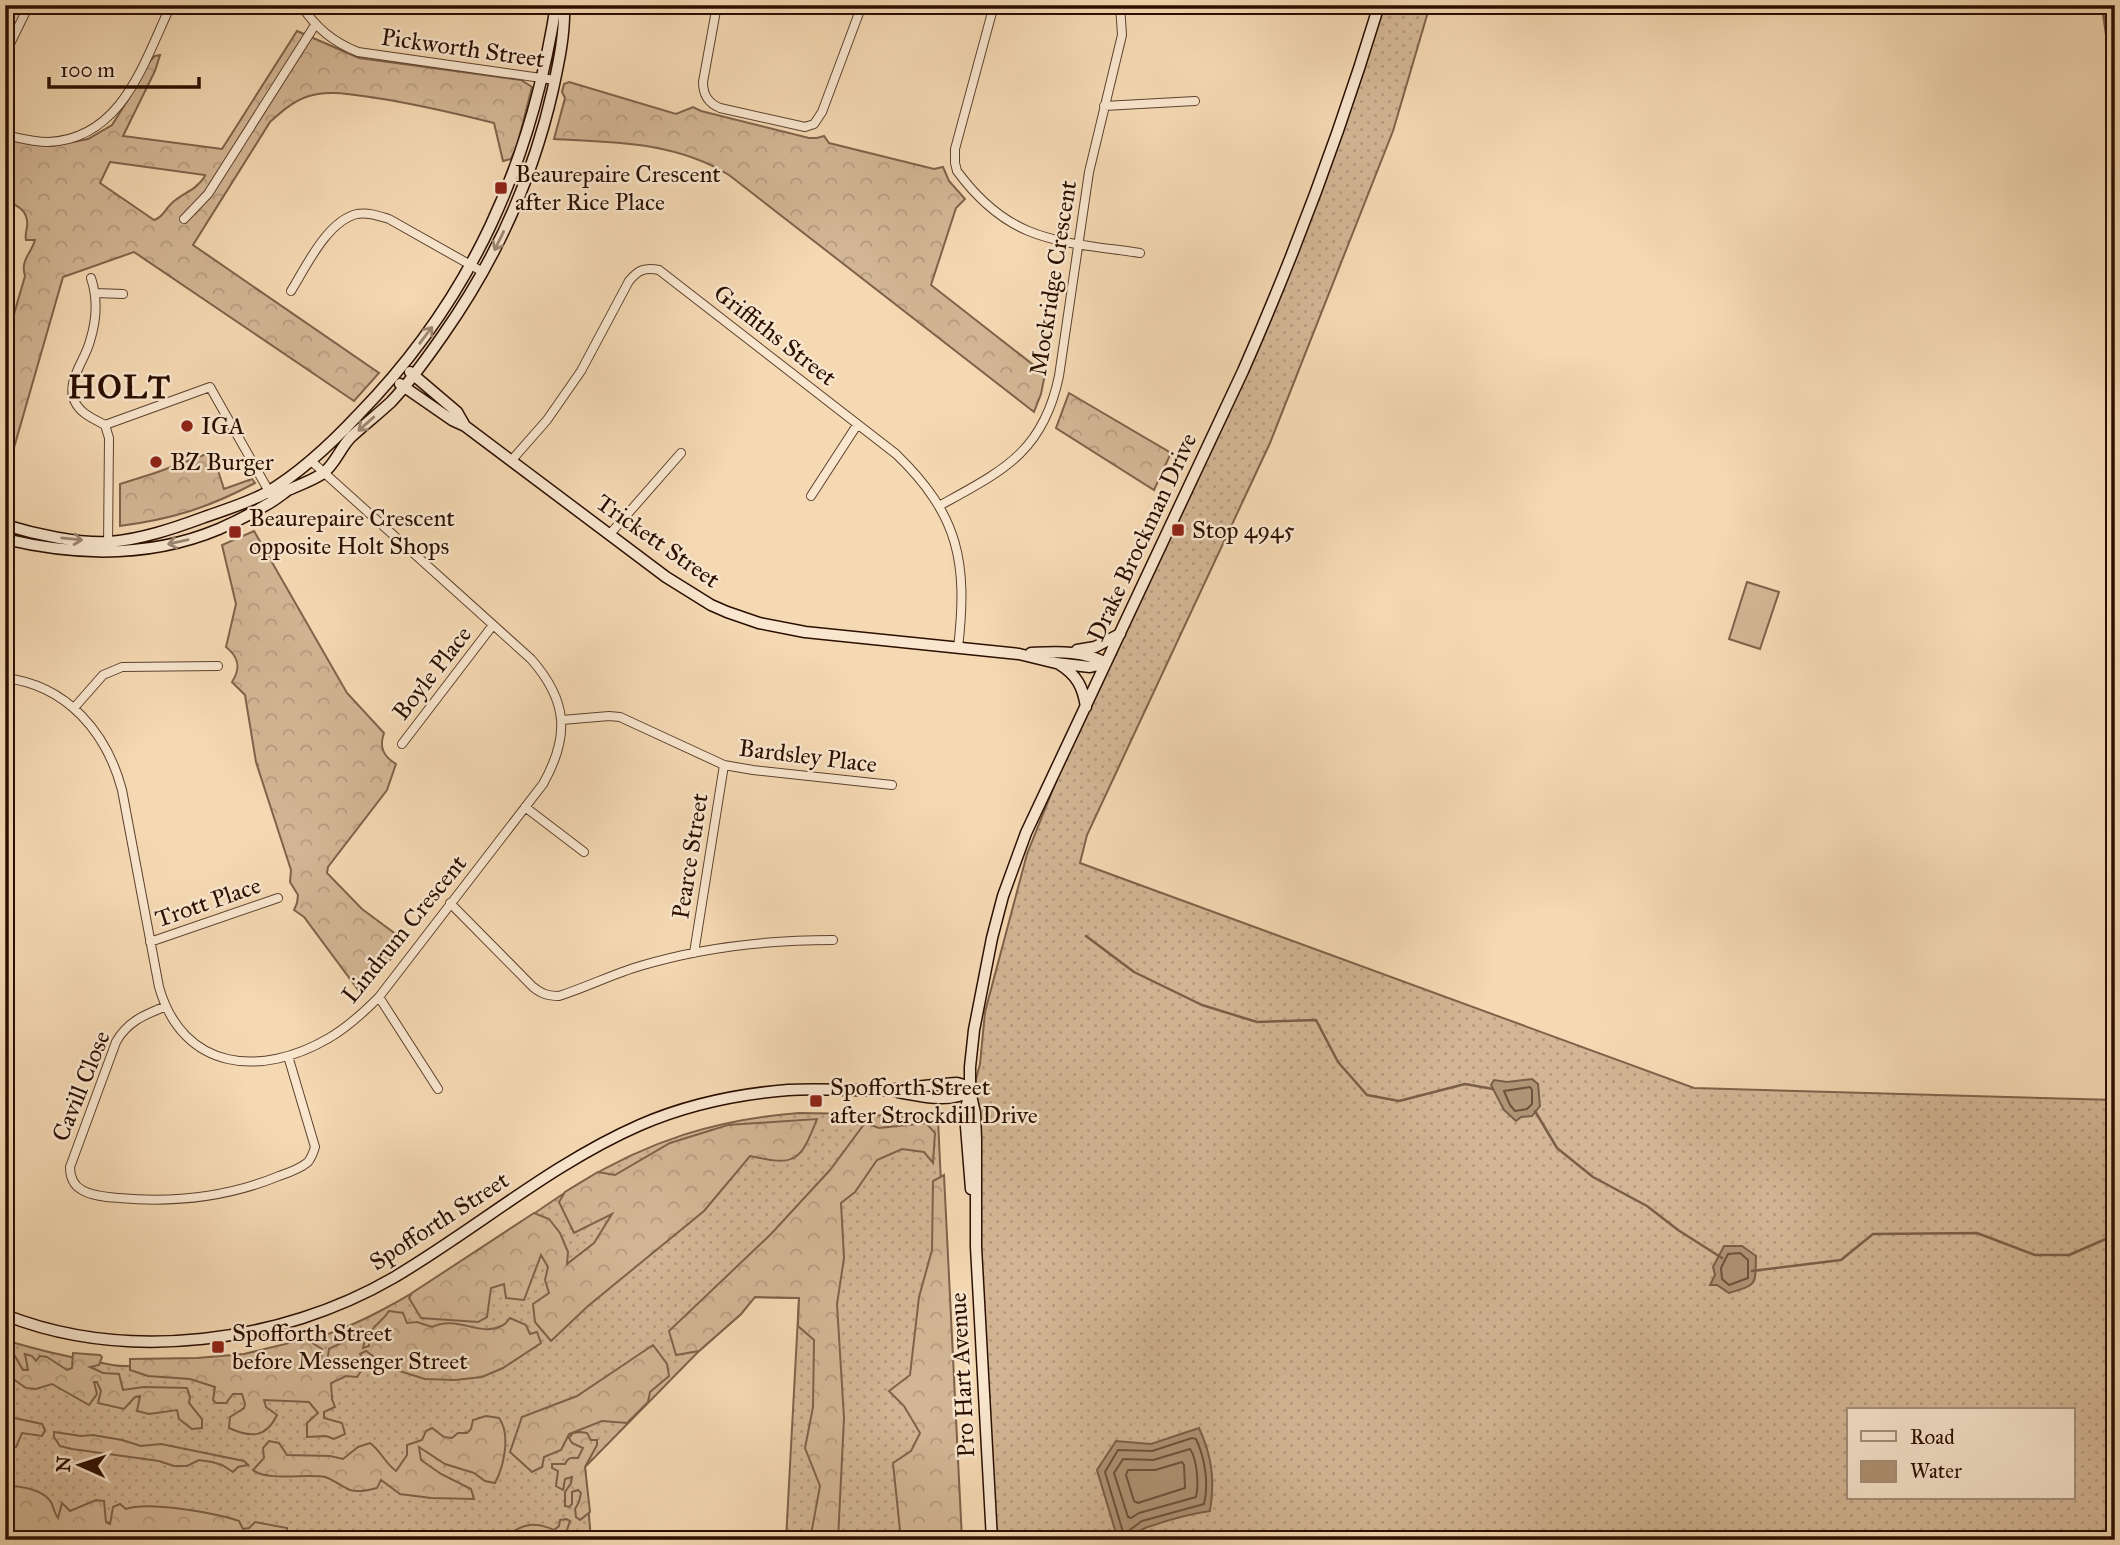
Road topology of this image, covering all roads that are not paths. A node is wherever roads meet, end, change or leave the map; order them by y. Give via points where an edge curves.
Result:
1 (29, 5) edge
2 (171, 5) edge
3 (302, 5) edge
4 (556, 5) edge
5 (564, 5) edge
6 (717, 5) edge
7 (862, 5) edge
8 (994, 5) edge
9 (1120, 5) edge
10 (1379, 5) edge
11 (315, 25) junction
12 (5, 54) edge
13 (541, 79) junction
14 (555, 80) junction
15 (1195, 101) dead end
16 (1104, 106) junction
17 (5, 135) edge
18 (184, 219) dead end
19 (1077, 244) junction
20 (1140, 253) dead end
21 (471, 266) junction
22 (483, 272) junction
23 (91, 278) dead end
24 (291, 291) dead end
25 (96, 293) junction
26 (123, 294) dead end
27 (402, 366) junction
28 (413, 375) junction
29 (392, 377) junction
30 (403, 387) junction
31 (105, 425) junction
32 (857, 425) junction
33 (464, 426) junction
34 (681, 453) dead end
35 (310, 460) junction
36 (511, 461) junction
37 (324, 473) junction
38 (271, 496) junction
39 (811, 496) dead end
40 (939, 506) junction
41 (5, 525) edge
42 (610, 534) junction
43 (5, 539) edge
44 (108, 547) junction
45 (493, 625) junction
46 (1120, 634) junction
47 (958, 648) junction
48 (1057, 657) junction
49 (1106, 663) junction
50 (218, 666) dead end
51 (5, 678) edge
52 (1086, 707) junction
53 (74, 708) junction
54 (562, 720) junction
55 (402, 744) dead end
56 (724, 765) junction
57 (892, 785) dead end
58 (525, 807) junction
59 (584, 852) dead end
60 (5, 880) edge
61 (278, 898) dead end
62 (450, 904) junction
63 (833, 940) dead end
64 (150, 942) junction
65 (5, 945) edge
66 (694, 953) junction
67 (379, 997) junction
68 (164, 1006) junction
69 (288, 1056) junction
70 (438, 1088) dead end
71 (970, 1091) junction
72 (5, 1315) edge
73 (992, 1540) edge

1 - 12 street
2 - 17 street via 131,89 103,122 63,140
3 - 11 street, Pickworth Street
4 - 13 street
5 - 14 street
6 - 7 street via 703,82 706,98 720,108 805,128 822,112
8 - 19 street via 955,163 981,198 1014,225 1051,240
9 - 16 street, Mockridge Crescent via 1122,35
10 - 46 street, Drake Brockman Drive via 1337,138 1273,303
11 - 13 street, Pickworth Street via 334,41 358,51
11 - 18 street via 208,194
13 - 14 street, Pickworth Street
13 - 21 street via 506,191
14 -> 22 street via 542,132 512,213
15 - 16 street
16 - 19 street, Mockridge Crescent
19 - 20 street
19 - 40 street, Mockridge Crescent via 1059,376 1046,417 1030,444 1010,464
21 - 22 street
21 - 24 street via 389,219 358,214 327,234
27 -> 21 street
22 - 28 street
23 - 25 street
25 - 26 street
25 - 31 street via 91,339 72,389 80,410
27 - 28 street, Trickett Street
27 - 29 street
28 - 30 street
28 - 33 street, Trickett Street via 457,412
29 - 30 street, Trickett Street
29 - 35 street
30 - 33 street, Trickett Street
30 -> 37 street via 348,439
31 - 38 street via 210,387
31 - 44 street via 109,438
32 - 36 street, Griffiths Street via 664,273 645,269 629,281 564,396
32 - 39 street
32 - 40 street, Griffiths Street via 896,454
33 - 36 street, Trickett Street
34 - 42 street
35 - 37 street, Lindrum Crescent
35 - 38 street
36 - 42 street, Trickett Street
37 - 38 street
37 - 45 street, Lindrum Crescent
38 - 44 street
40 - 47 street, Griffiths Street via 961,567
41 -> 44 street
42 - 47 street, Trickett Street via 696,596 748,619 805,632
43 - 44 street via 48,548
45 - 54 street, Lindrum Crescent via 545,675
45 - 55 street, Boyle Place
46 - 48 street
46 - 49 street, Drake Brockman Drive
47 - 48 street, Trickett Street
48 - 49 street, Trickett Street via 1091,655
48 - 52 street via 1077,678
49 - 52 street, Drake Brockman Drive
50 - 53 street via 122,667 103,675
51 - 53 street, Lindrum Crescent via 48,691
52 - 71 street, Drake Brockman Drive via 1026,833 1002,900 974,1030
53 - 64 street, Lindrum Crescent via 94,728 117,769
54 - 56 street, Bardsley Place via 620,718
54 - 58 street, Lindrum Crescent via 555,763
56 - 57 street, Bardsley Place
56 - 66 street, Pearce Street
58 - 59 street
58 - 62 street, Lindrum Crescent
60 - 65 street
61 - 64 street, Trott Place
62 - 66 street via 533,987 551,996
62 - 67 street, Lindrum Crescent
63 - 66 street via 757,943
64 - 68 street, Lindrum Crescent
67 - 69 street, Lindrum Crescent via 342,1030
67 - 70 street
68 - 69 street, Lindrum Crescent via 187,1039 219,1058 252,1062
68 - 69 street, Cavill Close via 132,1022 116,1042 71,1162 71,1177 83,1191 156,1200 214,1196 301,1167 315,1147
71 - 72 street, Spofforth Street via 949,1098 885,1090 790,1090 678,1110 575,1158 392,1279 288,1324 217,1338 143,1341 56,1330
71 - 73 street, Pro Hart Avenue via 975,1113 975,1208

